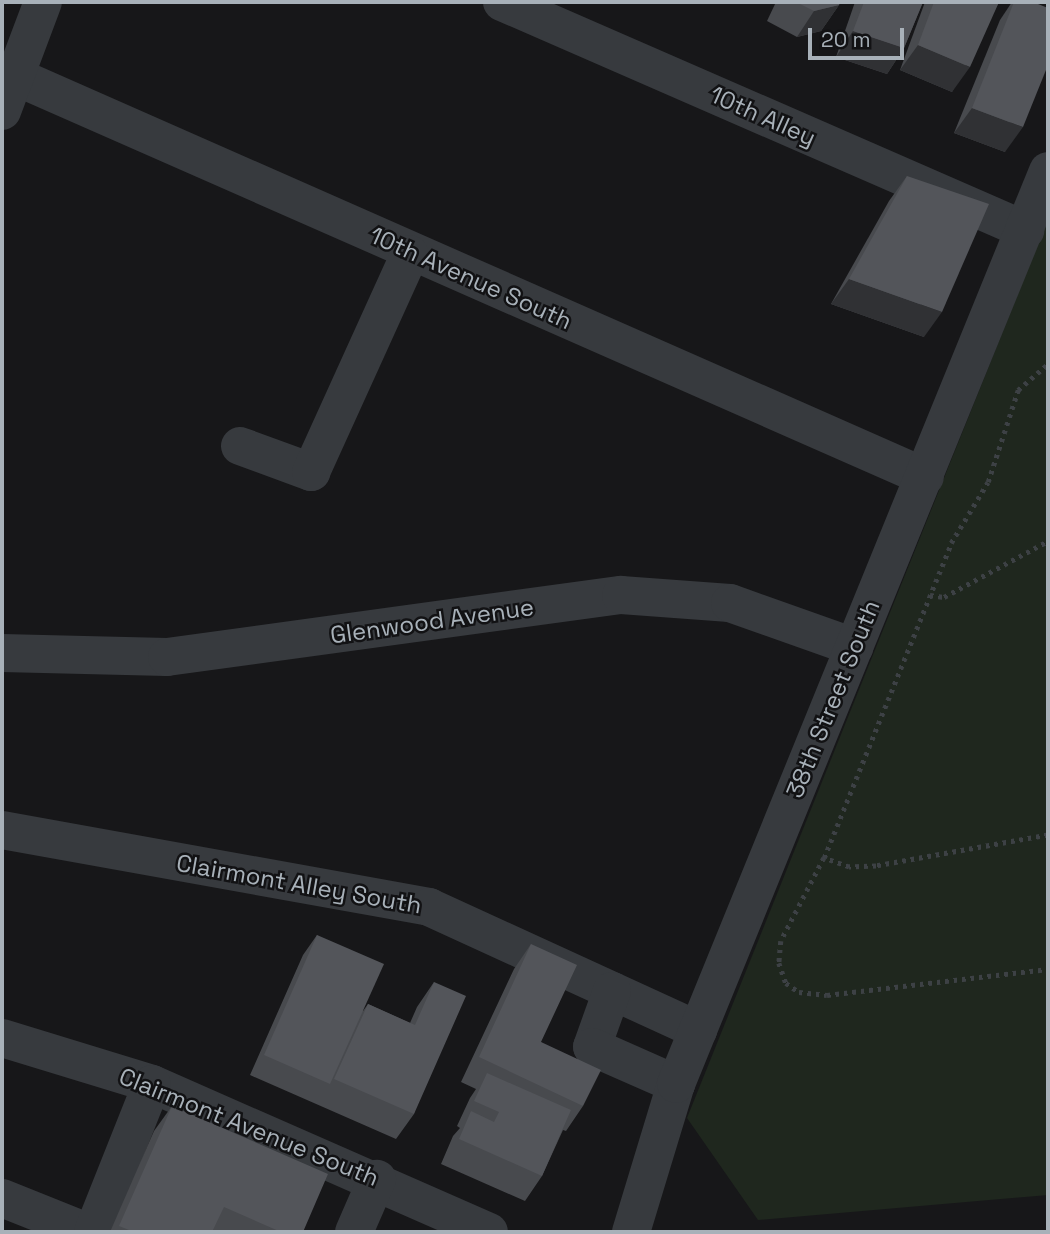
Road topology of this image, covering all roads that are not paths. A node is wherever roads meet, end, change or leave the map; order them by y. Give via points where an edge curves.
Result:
1 (43, 2) edge
2 (502, 2) edge
3 (18, 77) junction
4 (2, 111) edge
5 (1048, 171) edge
6 (1025, 230) junction
7 (410, 254) junction
8 (240, 446) dead end
9 (925, 477) junction
10 (854, 647) junction
11 (2, 653) edge
12 (2, 830) edge
13 (612, 991) junction
14 (698, 1030) junction
15 (2, 1038) edge
16 (152, 1084) junction
17 (676, 1084) junction
18 (377, 1179) junction
19 (2, 1198) edge
20 (440, 1221) edge
21 (87, 1232) edge
22 (93, 1232) edge
23 (354, 1232) edge
24 (489, 1232) edge
25 (631, 1232) edge

1 - 3 street
2 - 6 street, 10th Alley
3 - 4 street
3 - 7 street, 10th Avenue South
5 - 6 street, 38th Street South
6 - 9 street, 38th Street South
7 - 8 street via 311,472
7 - 9 street, 10th Avenue South
9 - 10 street, 38th Street South
10 - 11 street, Glenwood Avenue via 730,603 621,594 167,657
10 - 14 street, 38th Street South
12 - 13 street, Clairmont Alley South via 429,907
13 - 14 street, Clairmont Alley South
13 - 17 street via 592,1047
14 - 17 street, 38th Street South
15 - 16 street, Clairmont Avenue South
16 - 18 street, Clairmont Avenue South
16 - 22 street
17 - 25 street, 38th Street South
18 - 20 street, Clairmont Avenue South
18 - 23 street
19 - 21 street
20 - 24 street, Clairmont Avenue South

